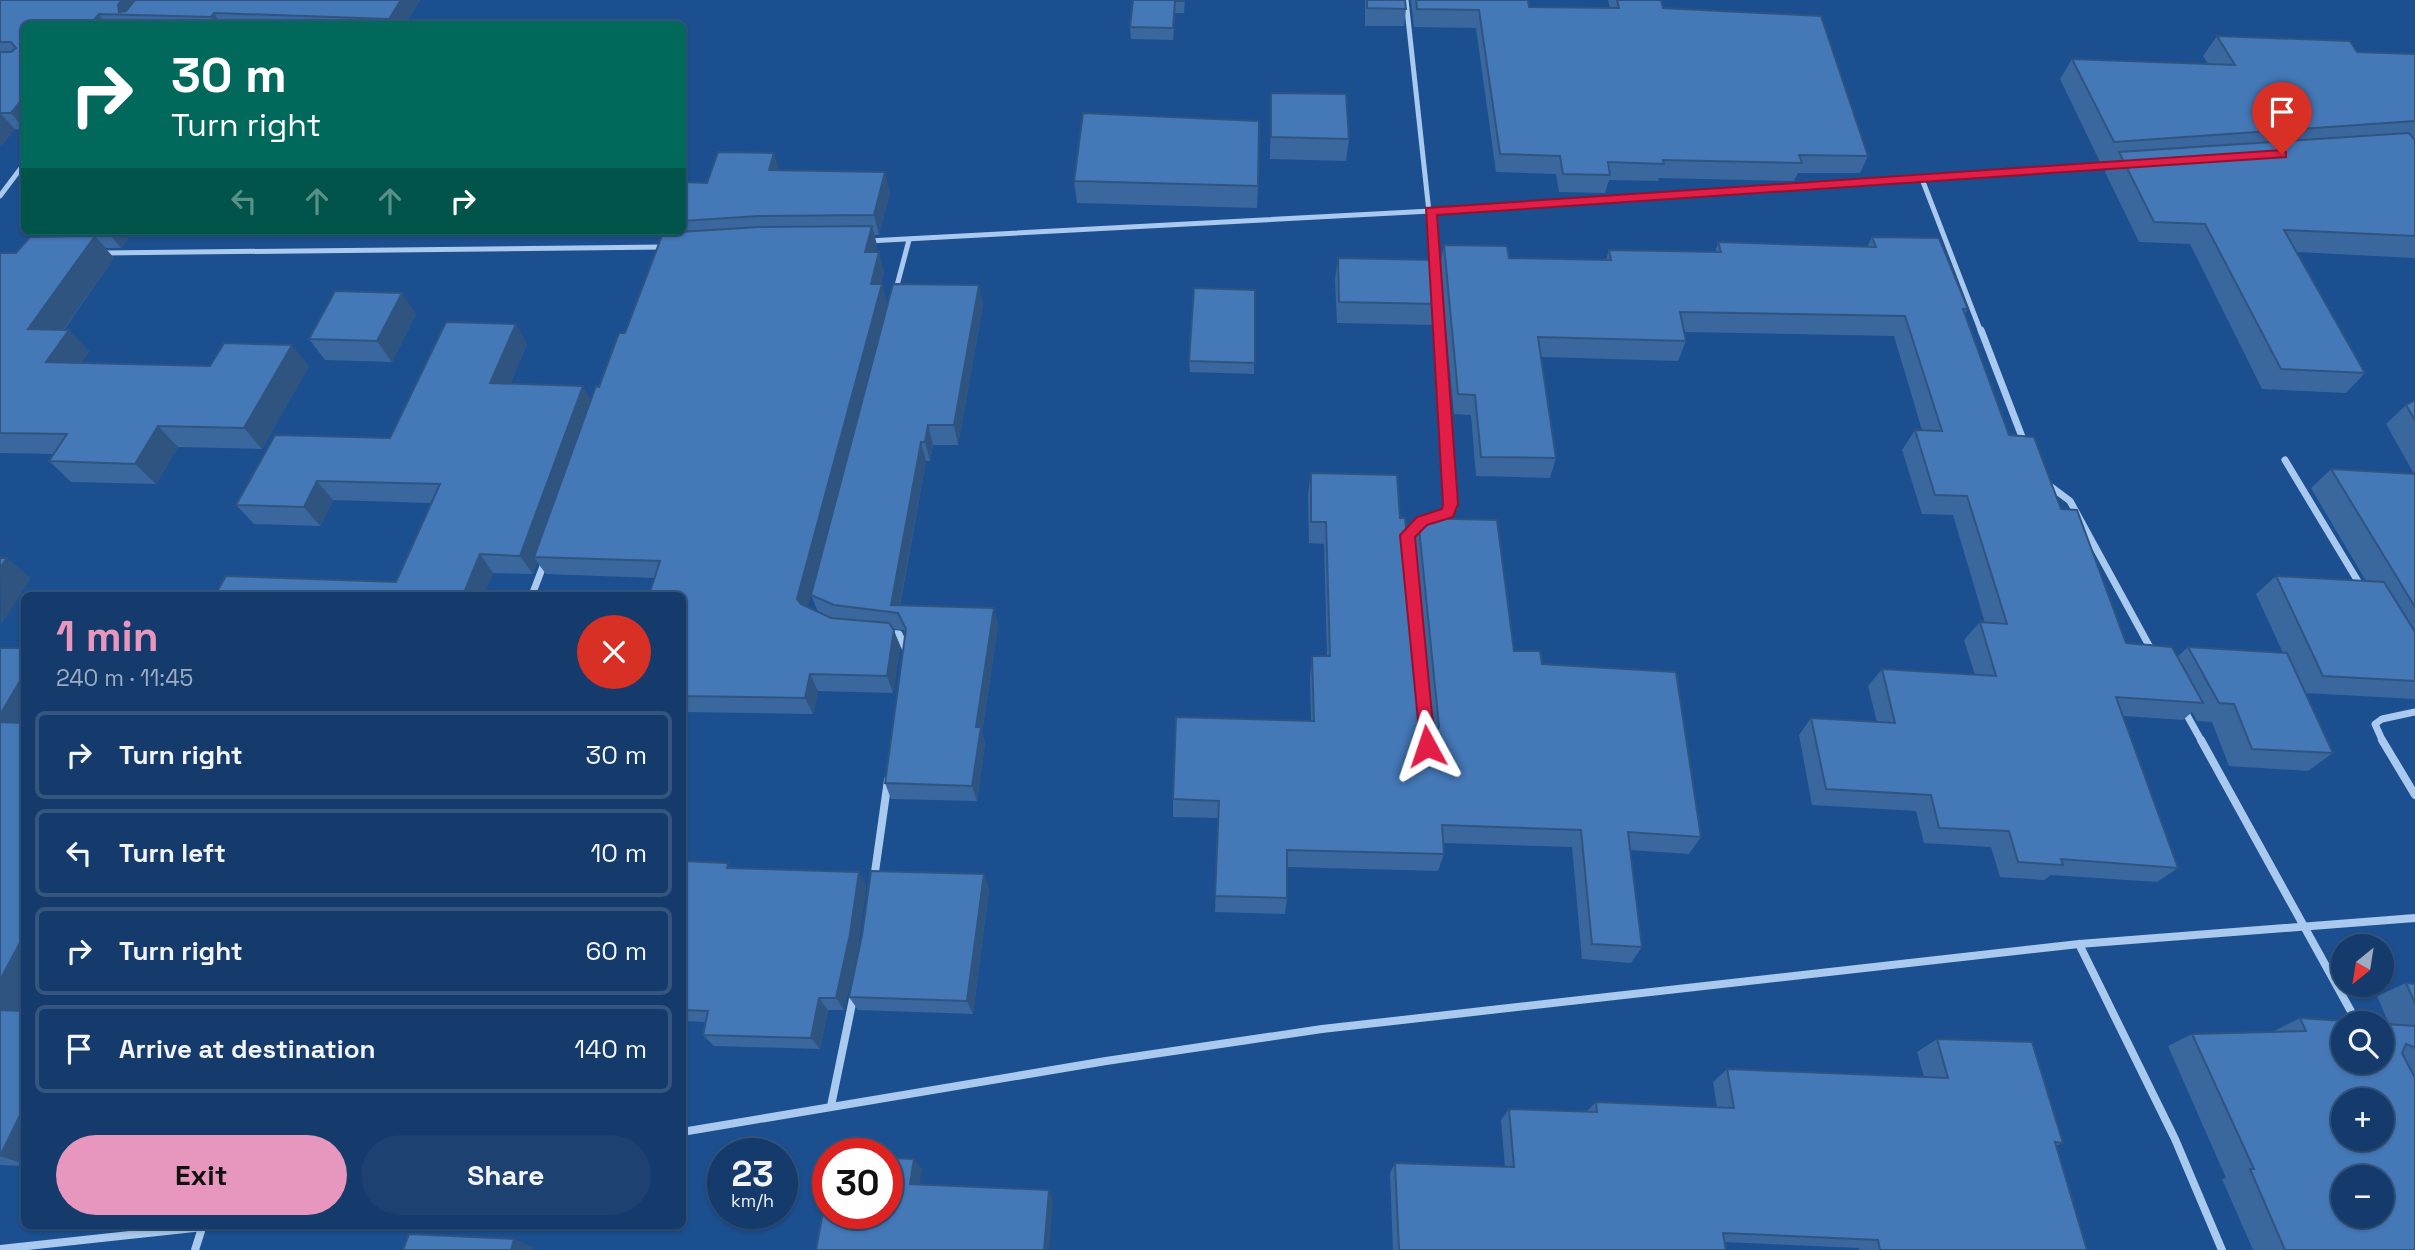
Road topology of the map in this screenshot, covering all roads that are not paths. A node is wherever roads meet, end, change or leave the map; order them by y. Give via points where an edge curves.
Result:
1 (1406, 0) edge
2 (2131, 165) edge
3 (21, 168) edge
4 (1922, 179) junction
5 (0, 196) edge
6 (1431, 211) junction
7 (909, 240) junction
8 (857, 241) edge
9 (671, 247) edge
10 (657, 248) junction
11 (98, 253) dead end
12 (653, 261) edge
13 (1436, 281) edge
14 (1436, 295) edge
15 (891, 307) edge
16 (2026, 447) edge
17 (2285, 460) dead end
18 (2039, 478) edge
19 (1408, 548) edge
20 (546, 556) edge
21 (534, 592) edge
22 (2370, 601) edge
23 (875, 632) edge
24 (2156, 659) edge
25 (904, 660) edge
26 (2176, 695) edge
27 (2415, 712) edge
28 (889, 770) edge
29 (2415, 795) edge
30 (872, 893) edge
31 (2415, 918) edge
32 (2307, 925) junction
33 (2079, 944) junction
34 (856, 988) edge
35 (2351, 1011) edge
36 (831, 1107) junction
37 (686, 1131) edge
38 (192, 1229) edge
39 (202, 1229) edge
40 (0, 1249) edge
41 (195, 1250) edge
42 (2222, 1250) edge

1 - 6 street
2 - 4 street
3 - 5 street
4 - 6 street
4 - 16 street
6 - 7 street
6 - 13 street
7 - 8 street
7 - 15 street
9 - 10 street
10 - 11 street
10 - 12 street
14 - 19 street via 1451,504 1448,513 1415,526 1407,535
17 - 22 street
18 - 24 street via 2070,501
20 - 21 street
23 - 25 street via 900,634 906,646
26 - 32 street
27 - 29 street via 2375,724
28 - 30 street
31 - 32 street
32 - 33 street
32 - 35 street
33 - 36 street via 1322,1029
33 - 42 street via 2175,1139
34 - 36 street
36 - 37 street
38 - 40 street
39 - 41 street

